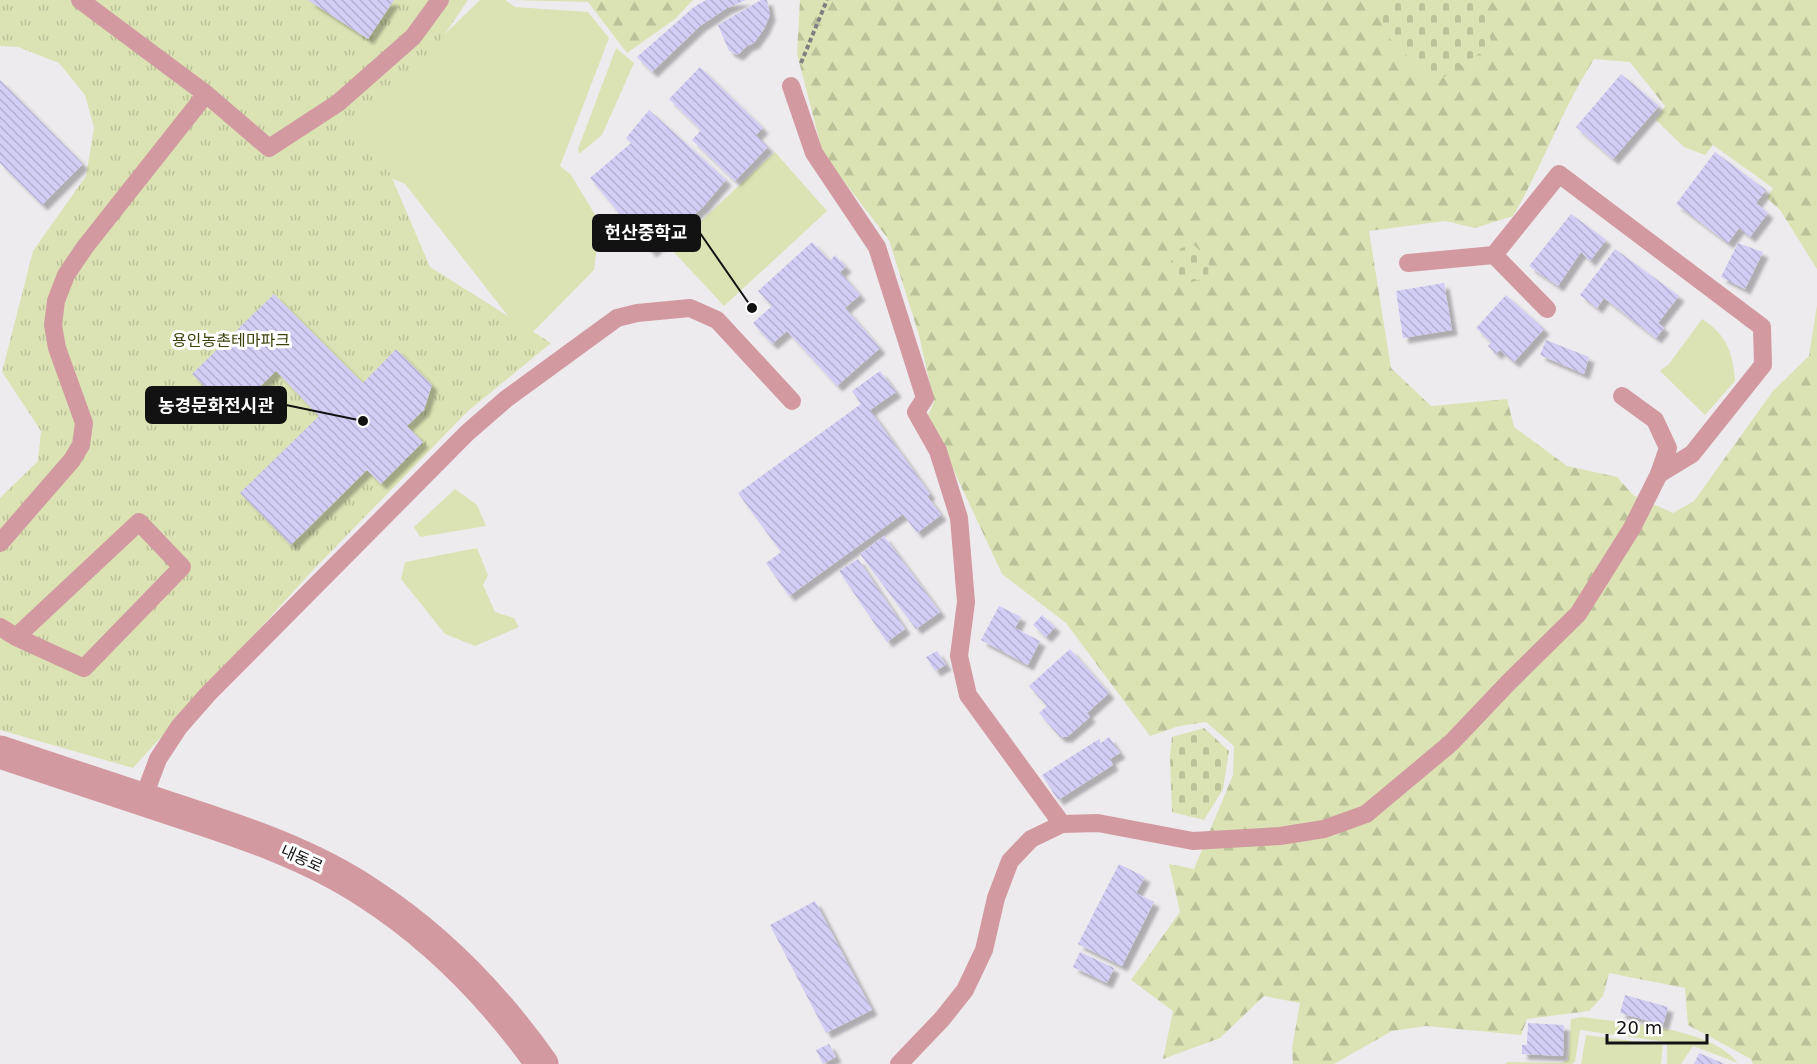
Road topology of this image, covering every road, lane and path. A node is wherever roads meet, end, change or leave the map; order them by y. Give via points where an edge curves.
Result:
1 (80, 0) edge
2 (440, 0) edge
3 (827, 0) edge
4 (790, 86) joint
5 (206, 94) junction
6 (1494, 255) junction
7 (1408, 263) dead end
8 (1547, 309) dead end
9 (1622, 396) dead end
10 (792, 401) dead end
11 (1659, 474) junction
12 (0, 543) edge
13 (0, 627) edge
14 (16, 638) junction
15 (0, 752) edge
16 (143, 799) junction
17 (1062, 824) junction
18 (542, 1064) edge
19 (899, 1064) edge

1 - 5 lane
2 - 5 lane via 413,37 338,103 269,148
3 - 4 path
4 - 17 lane via 814,153 877,247 925,398 916,412 938,451 959,518 966,602 959,656 968,695
5 - 12 lane via 66,275 53,325 57,348 84,423 81,445
6 - 7 lane
6 - 8 lane
6 - 11 lane via 1559,174 1762,327 1763,365 1692,454
9 - 11 lane via 1654,420 1659,429 1668,448
10 - 16 lane via 717,320 690,308 617,318 506,399 467,433 225,677 179,727 158,759
11 - 17 lane via 1632,528 1578,614 1451,743 1366,814 1324,830 1193,841 1098,823
13 - 14 lane
14 - 14 lane via 84,668 182,567 138,522
15 - 16 street, 내동로
16 - 18 street, 내동로 via 282,848 368,892 448,956 487,996
17 - 19 lane via 1031,839 1010,861 996,898 984,950 965,990

